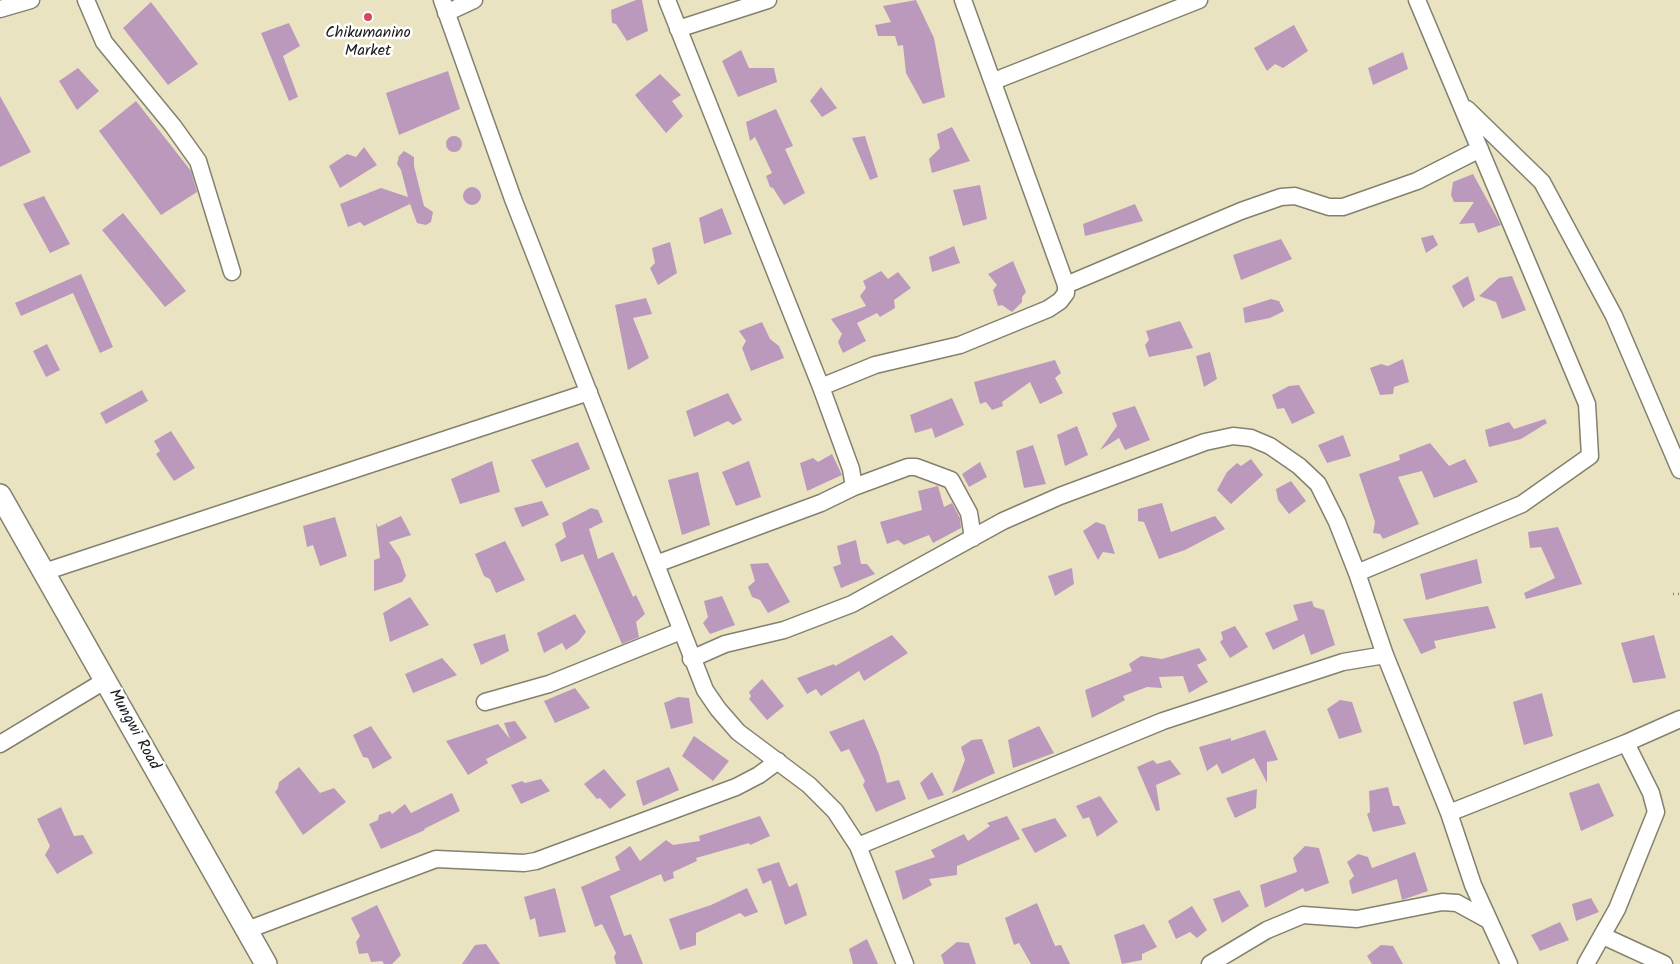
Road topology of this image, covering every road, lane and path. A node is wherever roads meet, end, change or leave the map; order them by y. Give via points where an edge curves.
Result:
1 (31, 0) edge
2 (86, 0) edge
3 (474, 0) edge
4 (667, 0) edge
5 (768, 0) edge
6 (964, 0) edge
7 (1199, 0) edge
8 (1417, 0) edge
9 (444, 6) edge
10 (0, 9) edge
11 (678, 29) junction
12 (994, 81) junction
13 (1462, 104) junction
14 (1480, 149) junction
15 (232, 272) dead end
16 (1066, 285) junction
17 (822, 387) junction
18 (589, 392) junction
19 (1680, 470) edge
20 (854, 487) junction
21 (0, 495) edge
22 (973, 538) junction
23 (656, 564) junction
24 (44, 572) junction
25 (1357, 574) junction
26 (1673, 594) dead end
27 (1680, 594) edge
28 (681, 631) junction
29 (1385, 654) junction
30 (691, 659) junction
31 (106, 680) junction
32 (485, 702) dead end
33 (1680, 718) edge
34 (1626, 743) junction
35 (0, 744) edge
36 (778, 761) junction
37 (1449, 813) junction
38 (858, 846) junction
39 (1488, 920) junction
40 (247, 930) junction
41 (1603, 936) junction
42 (266, 964) edge
43 (905, 964) edge
44 (1210, 964) edge
45 (1509, 964) edge
46 (1586, 964) edge
47 (1664, 964) edge

1 - 10 street
2 - 15 street via 104,42 198,161
3 - 9 street
4 - 11 street
5 - 11 street
6 - 12 street
7 - 12 street
8 - 13 street
9 - 18 street via 513,199
11 - 17 street
12 - 16 street
13 - 14 street
13 - 19 street via 1542,182 1614,316
14 - 16 street via 1417,181 1343,207 1329,207 1294,196 1281,197
14 - 25 street via 1587,404 1590,456 1522,504
16 - 17 street via 1066,293 1048,309 960,345 875,365
17 - 20 street via 851,469
18 - 23 street
18 - 24 street
20 - 22 street via 908,467 946,476 957,488 969,513
20 - 23 street via 821,503
21 - 24 main road, Mungwi Road
22 - 25 street via 1060,496 1205,442 1233,436 1251,438 1278,451 1318,484
22 - 30 street via 852,604 784,630 725,644
23 - 28 street
24 - 31 main road, Mungwi Road
25 - 29 street
26 - 27 path
28 - 30 street
28 - 32 street via 549,684
29 - 37 street
29 - 38 street via 1343,662 1163,721
30 - 36 street via 718,709 738,732
31 - 35 street
31 - 40 main road, Mungwi Road
33 - 34 street
34 - 37 street
34 - 41 street via 1651,793 1656,812
36 - 38 street via 835,811
36 - 40 street via 736,787 536,861 436,860
37 - 39 street
38 - 43 street
39 - 44 street via 1457,903 1442,902 1357,919 1303,915 1267,930
39 - 45 street
40 - 42 main road, Mungwi Road
41 - 46 street
41 - 47 street

